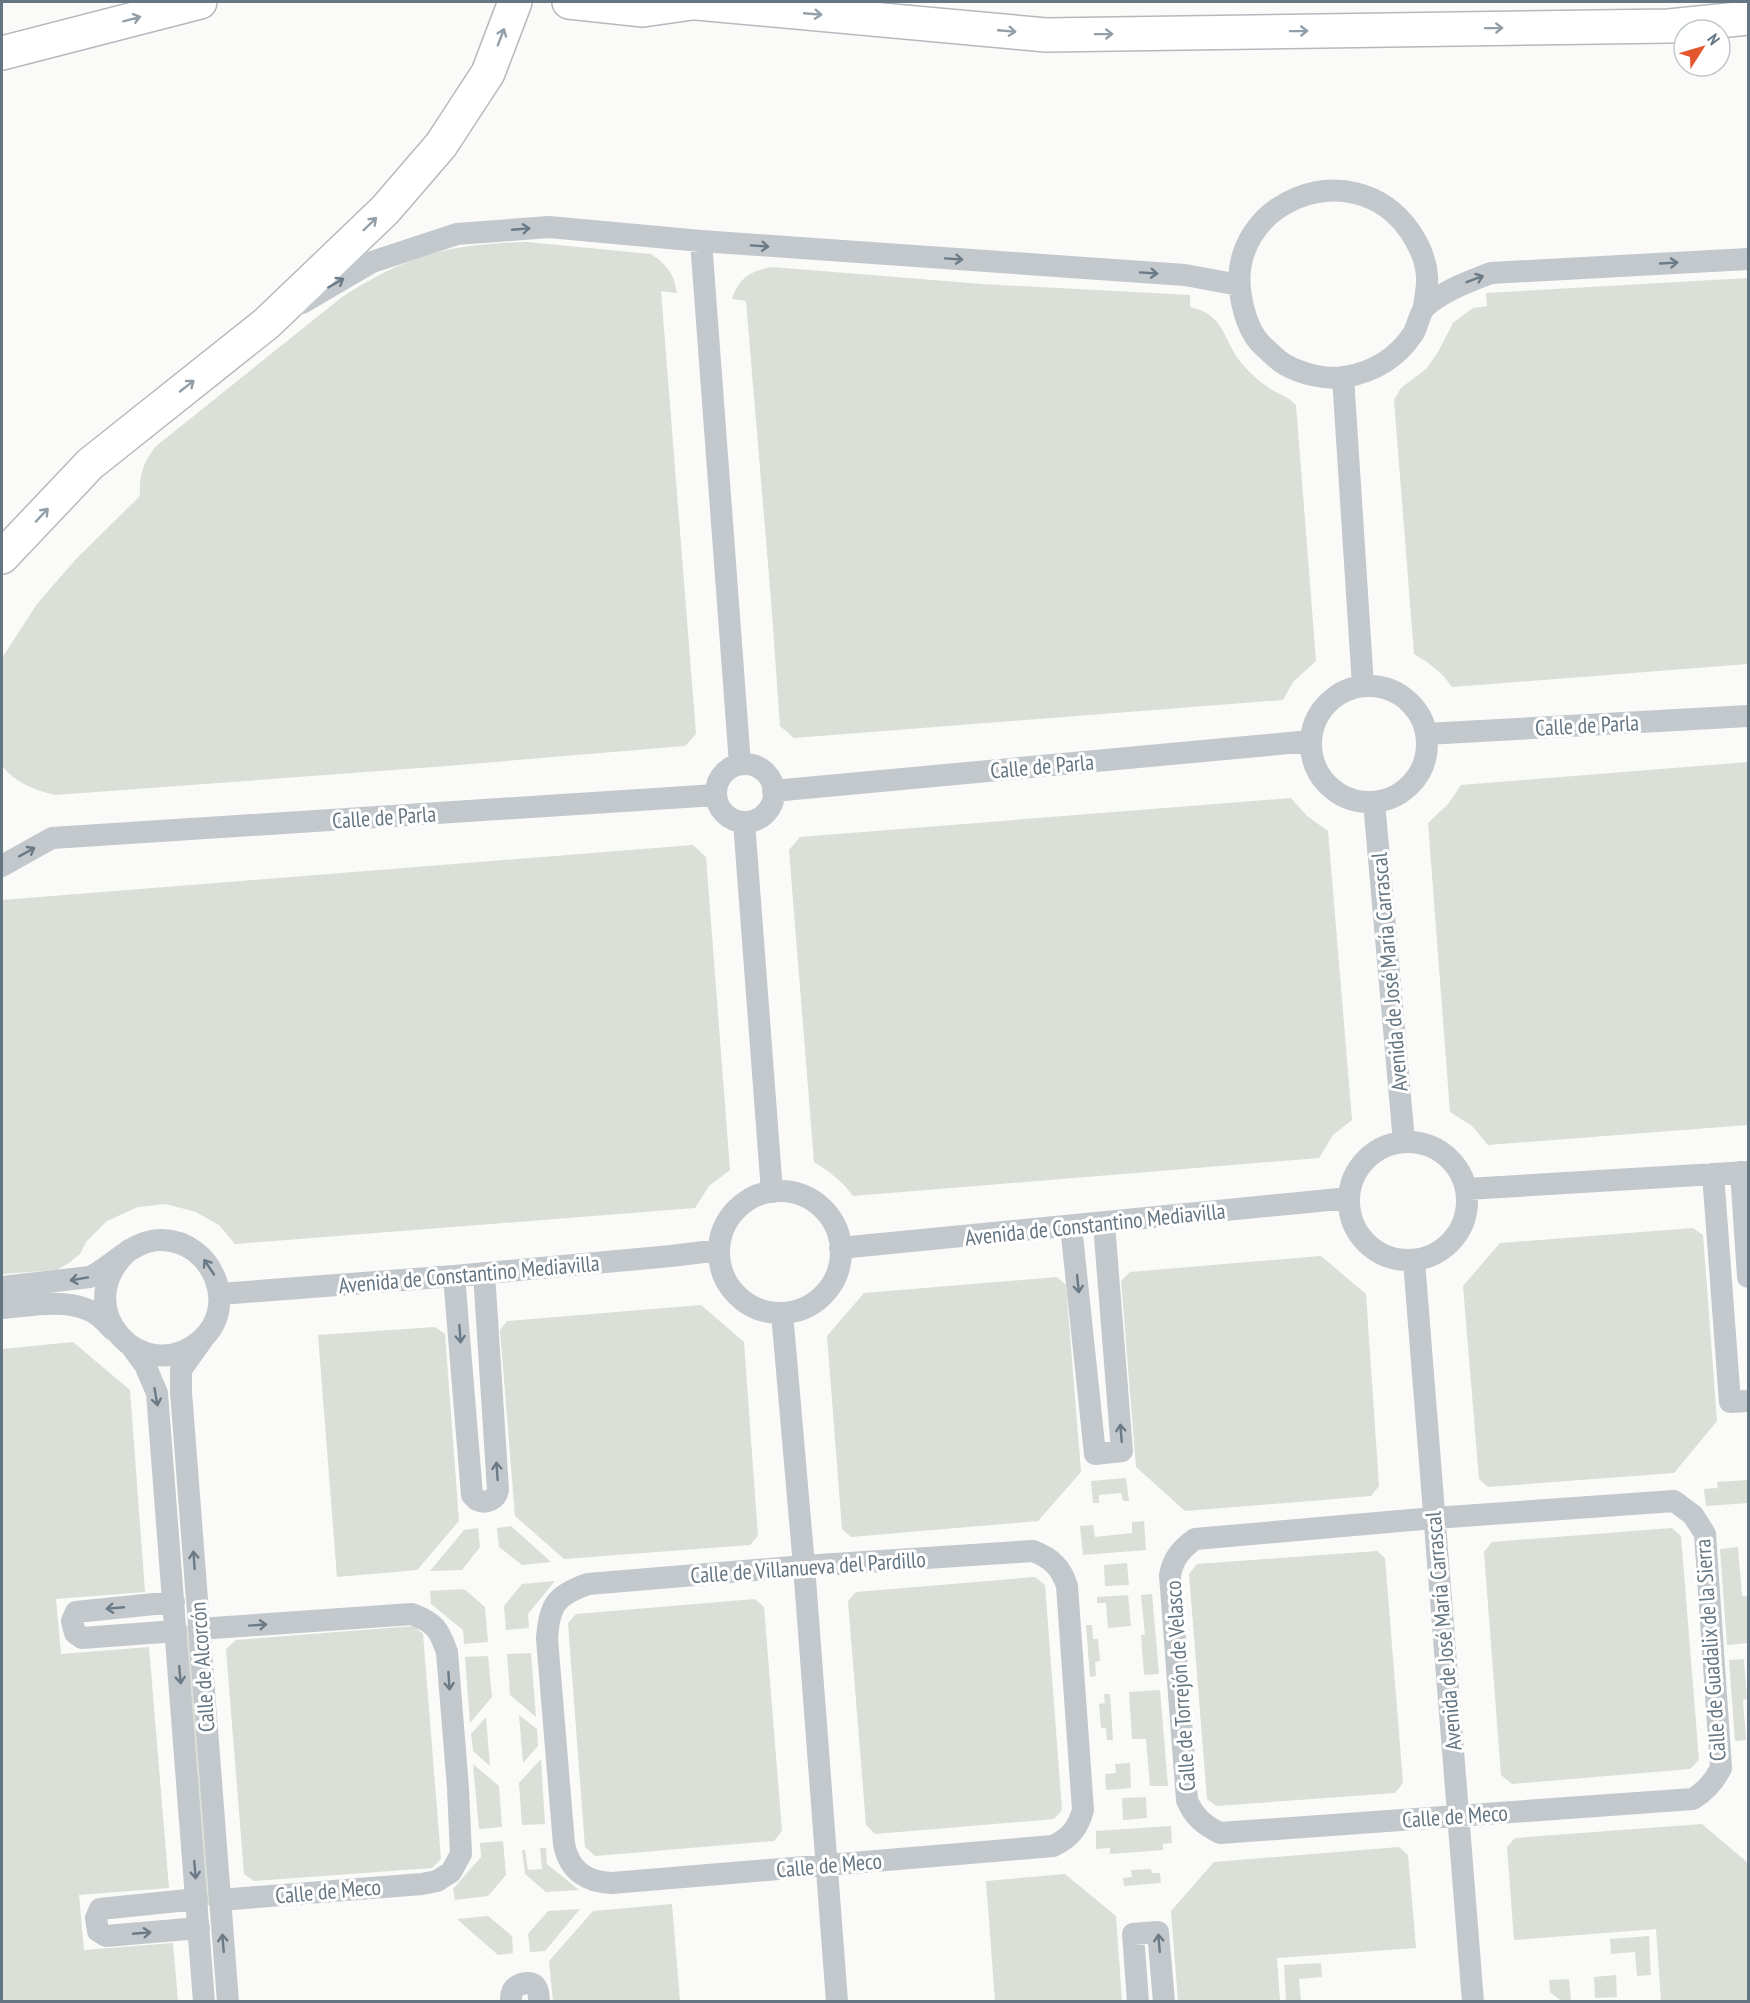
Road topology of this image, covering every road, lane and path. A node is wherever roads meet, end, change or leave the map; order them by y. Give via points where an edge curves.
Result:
1 (200, 2) edge
2 (515, 2) edge
3 (569, 2) edge
4 (689, 2) edge
5 (1749, 18) edge
6 (76, 34) junction
7 (2, 52) edge
8 (2, 69) edge
9 (701, 242) junction
10 (1749, 259) edge
11 (1239, 285) junction
12 (1424, 308) junction
13 (267, 323) junction
14 (1342, 377) junction
15 (2, 557) edge
16 (1363, 686) junction
17 (1749, 716) edge
18 (1426, 734) junction
19 (1311, 741) junction
20 (740, 764) junction
21 (773, 791) junction
22 (716, 795) junction
23 (1374, 802) junction
24 (744, 822) junction
25 (2, 866) edge
26 (1404, 1142) junction
27 (1745, 1172) edge
28 (1713, 1174) junction
29 (1467, 1188) junction
30 (772, 1192) junction
31 (1349, 1198) junction
32 (1104, 1224) junction
33 (1071, 1226) junction
34 (840, 1248) junction
35 (719, 1250) junction
36 (129, 1251) junction
37 (1414, 1261) junction
38 (484, 1273) junction
39 (454, 1276) junction
40 (1749, 1276) edge
41 (2, 1287) edge
42 (220, 1294) junction
43 (2, 1308) edge
44 (782, 1313) junction
45 (203, 1338) junction
46 (124, 1339) junction
47 (1749, 1401) edge
48 (1434, 1518) junction
49 (804, 1566) junction
50 (174, 1602) junction
51 (200, 1629) junction
52 (176, 1631) junction
53 (1710, 1785) joint
54 (1458, 1815) junction
55 (1199, 1820) joint
56 (1075, 1830) joint
57 (826, 1866) junction
58 (580, 1872) joint
59 (208, 1900) junction
60 (199, 1928) junction
61 (204, 2001) edge
62 (228, 2001) edge
63 (511, 2001) edge
64 (539, 2001) edge
65 (837, 2001) edge
66 (1138, 2001) edge
67 (1164, 2001) edge
68 (1473, 2001) edge

6 -> 1 main road
13 -> 2 main road via 385,210 441,145 488,73
3 - 4 main road via 643,10
4 -> 5 main road via 1046,34 1669,26
6 - 7 main road
6 - 8 main road
9 -> 11 street via 1185,275
13 -> 9 street via 372,262 457,234 549,227
9 - 20 street
12 -> 10 street via 1456,286 1491,273
11 - 12 street via 1244,254 1258,226 1273,212 1310,192 1342,190 1373,198 1400,217 1418,244 1427,275
11 - 14 street via 1244,315 1260,342 1283,363 1311,375
12 - 14 street via 1413,334 1395,355 1370,370
15 -> 13 main road via 90,464
14 - 16 street
16 - 18 street via 1397,693 1420,717
16 - 19 street via 1333,698 1314,725
17 - 18 street, Calle de Parla
18 - 23 street via 1426,753 1420,771 1392,797
19 - 21 street, Calle de Parla
19 - 23 street via 1313,761 1336,792 1354,800
20 - 21 street via 761,769
20 - 22 street via 724,772 718,780
21 - 24 street via 768,810 753,821
22 - 24 street via 727,816
25 -> 22 street, Calle de Parla via 52,838
23 - 26 street, Avenida de José María Carrascal
24 - 30 street
26 - 29 street via 1437,1149 1455,1166
26 - 31 street via 1372,1154 1360,1166
27 - 28 street
27 - 40 street
28 - 29 street
28 - 47 street via 1730,1402
29 - 37 street via 1465,1222 1457,1237 1445,1249
30 - 34 street via 800,1195 813,1201 832,1221
30 - 35 street via 752,1198 735,1211 723,1229
31 - 32 street, Avenida de Constantino Mediavilla
31 - 37 street via 1351,1218 1360,1237 1375,1251 1394,1259
32 - 33 street, Avenida de Constantino Mediavilla
33 -> 32 street via 1095,1454 1122,1451
33 - 34 street, Avenida de Constantino Mediavilla
34 - 44 street via 836,1276 825,1293 808,1306
35 - 38 street, Avenida de Constantino Mediavilla
35 - 44 street via 732,1290 754,1308
36 -> 41 street via 90,1277
42 -> 36 street via 207,1262 179,1242 144,1243
36 - 46 street via 111,1270 105,1289 105,1309
37 - 48 street, Avenida de José María Carrascal
38 - 39 street, Avenida de Constantino Mediavilla
39 -> 38 street via 472,1495 487,1502 498,1490
39 - 42 street, Avenida de Constantino Mediavilla
42 - 45 street via 215,1318
43 - 46 street via 70,1305 87,1309
44 - 49 street
45 - 46 street via 176,1354 160,1355 145,1353
51 -> 45 street, Calle de Alcorcón via 181,1392 182,1371
46 -> 50 street, Calle de Alcorcón via 145,1365 157,1393
48 - 53 street, Calle de Guadalix de la Sierra via 1674,1501 1693,1515 1705,1534 1720,1748 1721,1768
48 - 54 street, Avenida de José María Carrascal
48 - 55 street, Calle de Torrejón de Velasco via 1195,1539 1181,1551 1173,1562 1170,1587 1187,1800
49 - 56 street, Calle de Villanueva del Pardillo via 1033,1551 1056,1563 1067,1586 1071,1630 1083,1810
49 - 57 street
49 - 58 street, Calle de Villanueva del Pardillo via 588,1584 560,1598 548,1615 547,1639 564,1844 571,1863
50 - 52 street, Calle de Alcorcón
50 -> 52 street via 76,1612 72,1621 75,1633 82,1638
51 - 59 street, Calle de Alcorcón
51 -> 59 street, Calle de Meco via 412,1614 434,1626 447,1652 462,1838 461,1854 451,1872 437,1881
52 -> 59 street, Calle de Alcorcón
53 - 54 street, Calle de Meco via 1693,1799
54 - 55 street, Calle de Meco via 1220,1833
54 - 68 street, Avenida de José María Carrascal
56 - 57 street, Calle de Meco via 1053,1846
57 - 58 street, Calle de Meco via 612,1883 590,1880
57 - 65 street
59 - 60 street, Calle de Alcorcón
59 -> 60 street, Calle de Meco via 100,1909 96,1918 98,1931 106,1935
62 -> 59 street, Calle de Alcorcón
60 - 61 street, Calle de Alcorcón
63 - 64 street via 517,1986 532,1983
67 -> 66 street via 1158,1932 1133,1934

